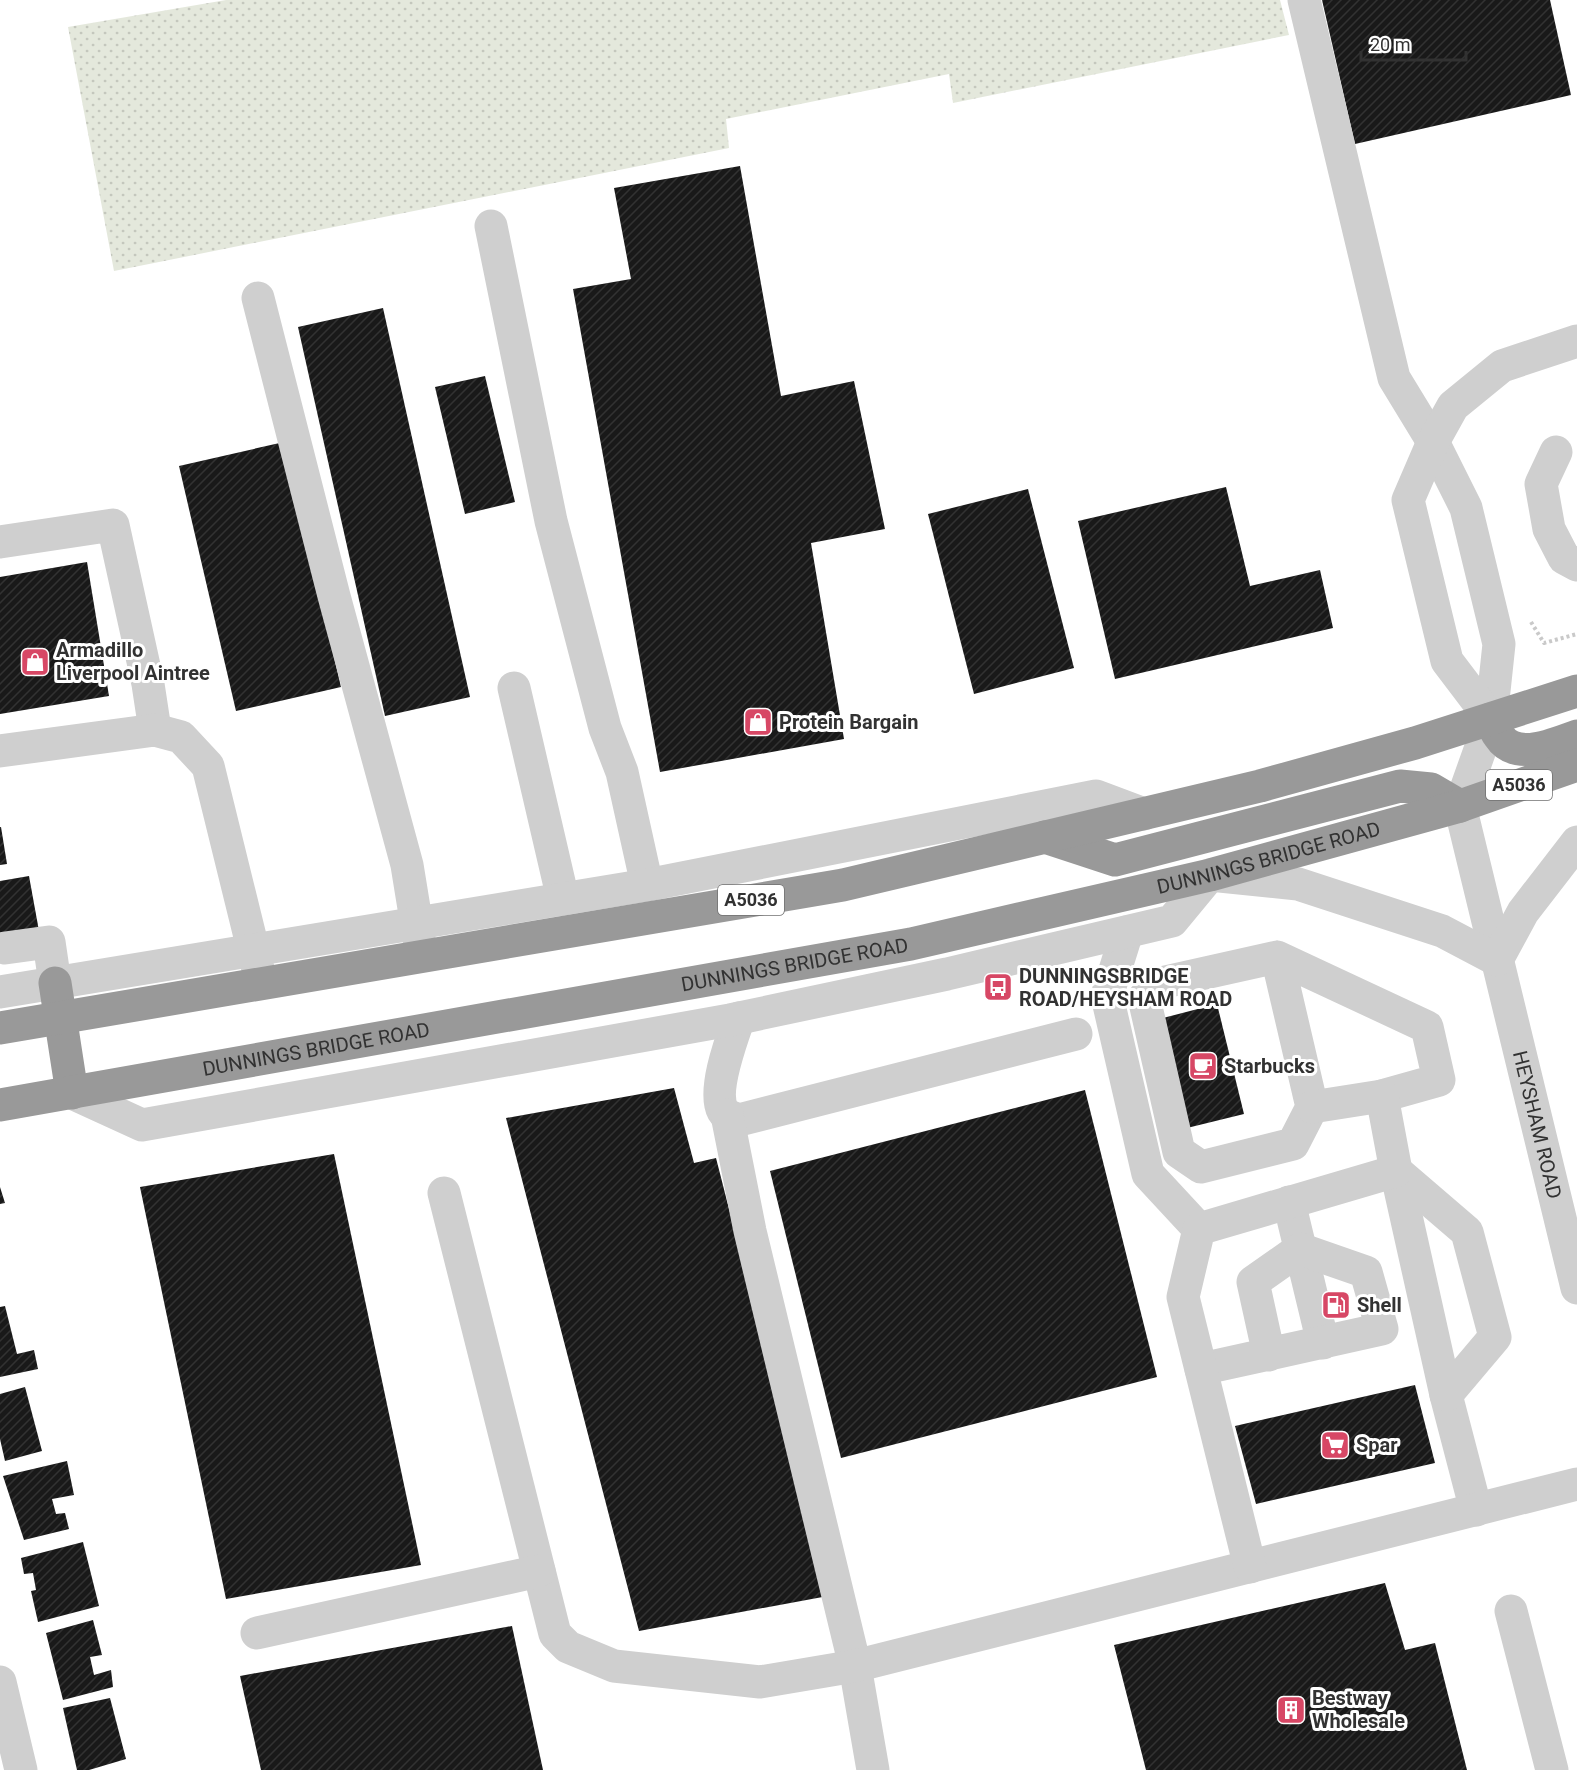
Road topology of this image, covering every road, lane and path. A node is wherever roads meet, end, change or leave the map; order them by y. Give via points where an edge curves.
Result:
1 (1304, 0) edge
2 (490, 226) dead end
3 (258, 298) dead end
4 (1577, 341) edge
5 (1433, 442) junction
6 (1556, 452) dead end
7 (0, 542) edge
8 (1577, 565) edge
9 (514, 688) dead end
10 (1577, 691) edge
11 (1491, 719) junction
12 (155, 730) junction
13 (1577, 736) edge
14 (0, 751) edge
15 (1577, 765) edge
16 (1460, 806) junction
17 (1144, 814) junction
18 (983, 835) junction
19 (1044, 837) junction
20 (1577, 842) edge
21 (1210, 875) junction
22 (647, 885) junction
23 (563, 899) junction
24 (416, 923) junction
25 (1126, 932) junction
26 (5, 948) dead end
27 (254, 950) junction
28 (422, 956) junction
29 (1277, 957) junction
30 (1497, 960) junction
31 (261, 982) junction
32 (55, 983) junction
33 (0, 992) edge
34 (60, 1017) junction
35 (739, 1018) junction
36 (0, 1028) edge
37 (1076, 1034) dead end
38 (72, 1093) junction
39 (1382, 1096) junction
40 (0, 1105) edge
41 (1312, 1107) junction
42 (727, 1115) junction
43 (1396, 1171) junction
44 (444, 1194) dead end
45 (1289, 1202) junction
46 (1199, 1229) junction
47 (1300, 1249) junction
48 (1577, 1288) edge
49 (1323, 1343) junction
50 (1269, 1355) junction
51 (1201, 1370) junction
52 (1446, 1395) junction
53 (1577, 1484) edge
54 (1476, 1510) junction
55 (1250, 1567) junction
56 (539, 1571) junction
57 (1511, 1611) dead end
58 (257, 1633) dead end
59 (855, 1666) junction
60 (0, 1682) edge
61 (21, 1770) edge
62 (873, 1770) edge
63 (1552, 1770) edge

1 - 5 street via 1394,378
2 - 22 street via 551,520 605,729 622,772
3 - 24 street via 407,865
4 - 5 street via 1502,366 1453,406
5 - 11 street via 1466,508 1499,644
5 - 11 street via 1408,500 1447,661
6 - 8 street via 1541,484 1549,529 1564,558
7 - 12 street via 112,525
9 - 23 street
10 - 11 highway, A5036
11 - 13 highway via 1499,738 1512,748 1549,746
11 - 16 street
11 - 17 highway, A5036 via 1260,786
12 - 14 street
12 - 27 street via 181,737 208,766
15 - 16 highway, DUNNINGS BRIDGE ROAD / A5036
16 - 19 highway via 1431,789 1400,786 1115,860
16 - 21 highway, DUNNINGS BRIDGE ROAD / A5036
16 - 30 street, HEYSHAM ROAD
17 - 18 street via 1096,796
17 - 19 highway, A5036
18 - 19 highway, A5036
18 - 22 street
18 - 28 highway, A5036 via 843,885
20 - 30 street via 1523,912
21 - 25 street via 1172,921
21 - 30 street via 1298,884 1442,930
21 - 38 highway, DUNNINGS BRIDGE ROAD / A5036 via 911,944
22 - 23 street
23 - 24 street
24 - 27 street
24 - 28 street
25 - 35 street
25 - 46 street via 1107,996 1148,1174
26 - 32 street via 49,942
27 - 31 street
27 - 32 street
28 - 31 highway, A5036
29 - 39 street via 1427,1027 1439,1080
29 - 41 street
29 - 41 street via 1156,984 1144,998 1179,1152 1200,1167 1293,1144
30 - 48 street, HEYSHAM ROAD
31 - 34 highway, A5036
32 - 33 street
32 - 34 highway
34 - 36 highway, A5036
34 - 38 highway
35 - 38 street via 142,1125
35 - 42 street via 725,1056 720,1093
37 - 42 street via 739,1120
38 - 40 highway, DUNNINGS BRIDGE ROAD / A5036
39 - 41 street
39 - 43 street
42 - 59 street via 750,1231
43 - 45 street
43 - 52 street
43 - 52 street via 1467,1232 1495,1336
44 - 56 street
45 - 46 street
45 - 47 street
46 - 51 street via 1183,1296
47 - 49 street
47 - 49 street via 1366,1272 1382,1329
47 - 50 street via 1253,1282
49 - 50 street
50 - 51 street
51 - 55 street
52 - 54 street
53 - 54 street
54 - 55 street
55 - 59 street
56 - 58 street
56 - 59 street via 555,1634 568,1647 615,1666 760,1682
57 - 63 street
59 - 62 street
60 - 61 street

